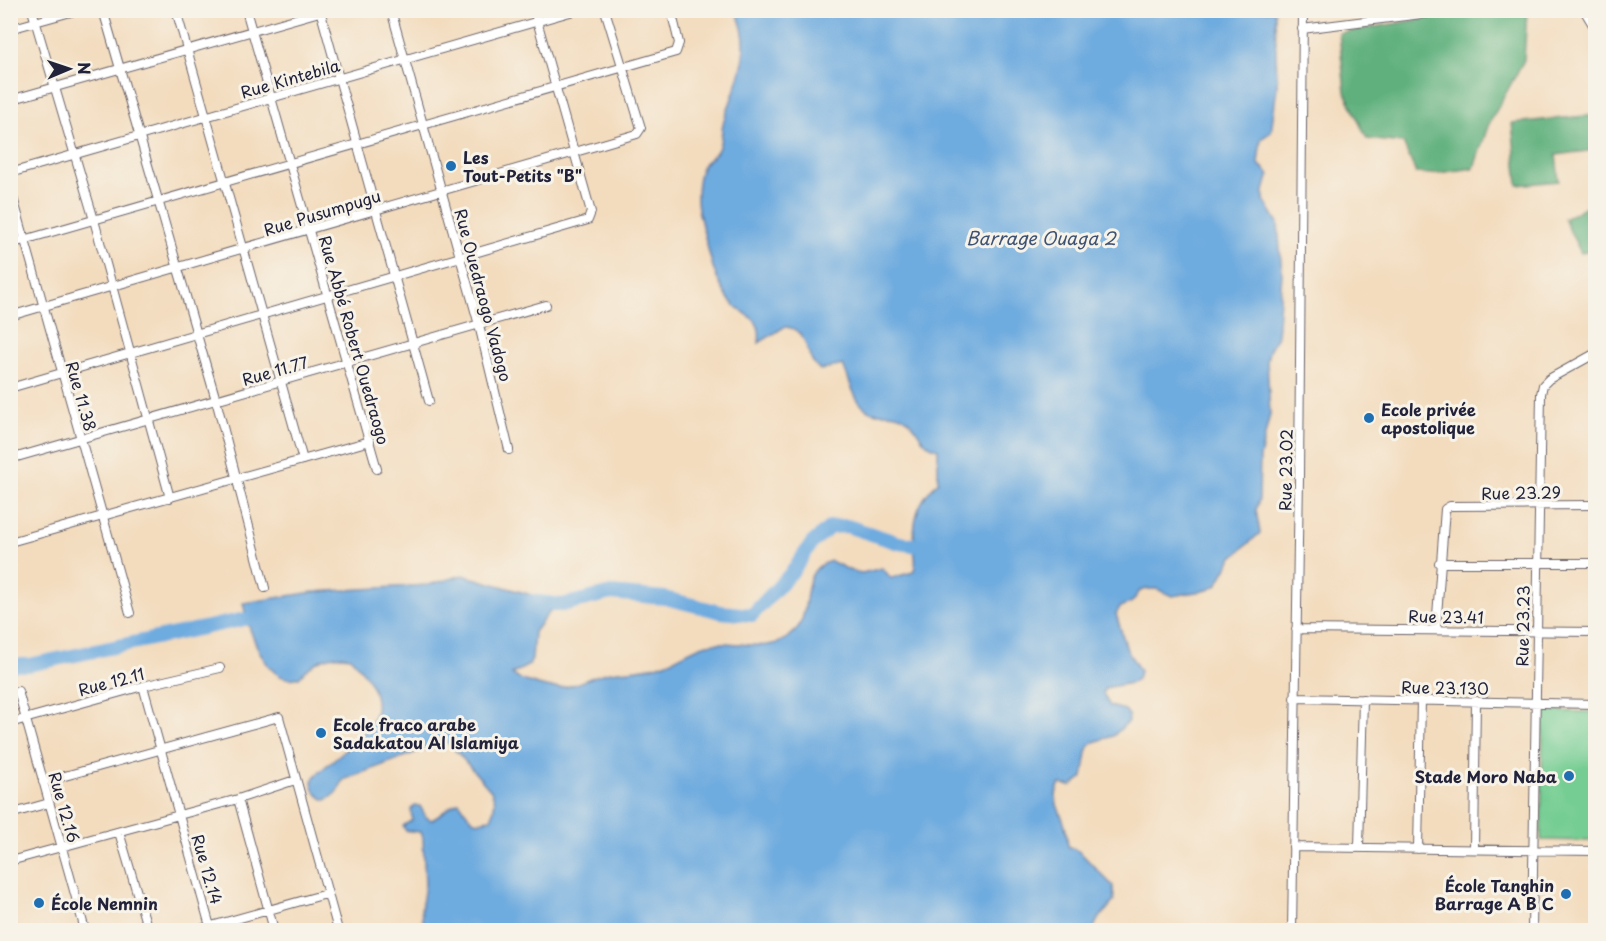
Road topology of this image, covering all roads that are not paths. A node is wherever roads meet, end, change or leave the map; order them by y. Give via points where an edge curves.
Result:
1 (32, 10) edge
2 (78, 10) edge
3 (103, 10) edge
4 (176, 10) edge
5 (246, 10) edge
6 (391, 10) edge
7 (534, 10) edge
8 (577, 10) edge
9 (605, 10) edge
10 (671, 10) edge
11 (1303, 10) edge
12 (1453, 10) edge
13 (1584, 10) edge
14 (321, 11) edge
15 (35, 22) junction
16 (537, 22) junction
17 (1302, 29) junction
18 (10, 30) edge
19 (1596, 30) edge
20 (253, 32) junction
21 (187, 50) junction
22 (406, 59) junction
23 (622, 67) junction
24 (120, 70) junction
25 (339, 78) junction
26 (556, 87) junction
27 (54, 88) junction
28 (272, 98) junction
29 (10, 100) edge
30 (207, 117) junction
31 (425, 124) junction
32 (139, 136) junction
33 (358, 145) junction
34 (573, 151) junction
35 (74, 154) junction
36 (291, 164) junction
37 (10, 172) edge
38 (226, 183) junction
39 (10, 187) edge
40 (442, 191) junction
41 (159, 203) junction
42 (376, 209) junction
43 (94, 220) junction
44 (310, 229) junction
45 (26, 240) junction
46 (10, 244) edge
47 (244, 250) junction
48 (460, 257) junction
49 (179, 269) junction
50 (395, 275) junction
51 (112, 288) junction
52 (329, 296) junction
53 (546, 306) dead end
54 (44, 307) junction
55 (262, 315) junction
56 (10, 316) edge
57 (479, 325) junction
58 (196, 335) junction
59 (414, 343) junction
60 (130, 353) junction
61 (1596, 353) edge
62 (349, 363) junction
63 (61, 373) junction
64 (281, 382) junction
65 (10, 388) edge
66 (216, 400) junction
67 (429, 401) dead end
68 (148, 420) junction
69 (81, 439) junction
70 (370, 441) junction
71 (509, 450) dead end
72 (10, 459) edge
73 (303, 460) junction
74 (377, 469) dead end
75 (237, 480) junction
76 (170, 498) junction
77 (1596, 504) edge
78 (1539, 506) junction
79 (102, 516) junction
80 (10, 542) edge
81 (1537, 562) junction
82 (1439, 563) junction
83 (1596, 563) edge
84 (265, 588) dead end
85 (130, 613) dead end
86 (1296, 628) junction
87 (1436, 629) junction
88 (1535, 631) junction
89 (1596, 632) edge
90 (220, 668) dead end
91 (143, 686) junction
92 (18, 691) dead end
93 (1294, 698) junction
94 (1363, 699) junction
95 (1420, 700) junction
96 (1476, 701) junction
97 (1534, 703) junction
98 (1596, 704) edge
99 (26, 719) junction
100 (10, 723) edge
101 (160, 749) junction
102 (295, 780) junction
103 (43, 782) junction
104 (238, 799) junction
105 (49, 802) junction
106 (10, 814) edge
107 (179, 814) junction
108 (119, 832) junction
109 (1293, 847) junction
110 (1359, 847) junction
111 (62, 848) junction
112 (1418, 849) junction
113 (1474, 849) junction
114 (1533, 850) junction
115 (1596, 850) edge
116 (10, 861) edge
117 (326, 894) junction
118 (269, 911) junction
119 (211, 928) edge
120 (85, 930) edge
121 (147, 930) edge
122 (197, 930) edge
123 (274, 930) edge
124 (338, 930) edge
125 (1292, 930) edge
126 (1532, 930) edge

1 - 15 street
2 - 15 street
3 - 24 street
4 - 21 street
5 - 20 street, Rue Abbé Robert Ouedraogo
6 - 22 street, Rue Ouedraogo Vadogo
7 - 16 street
8 - 16 street, Rue Kintebila
9 - 23 street
10 - 23 street via 678,50
11 - 17 street, Rue 23.02
12 - 17 street
13 - 19 street
14 - 20 street
14 - 25 street
15 - 18 street
15 - 27 street
16 - 22 street, Rue Kintebila
16 - 26 street
17 - 86 street, Rue 23.02
20 - 21 street
20 - 28 street, Rue Abbé Robert Ouedraogo
21 - 24 street
21 - 30 street
22 - 25 street, Rue Kintebila
22 - 31 street, Rue Ouedraogo Vadogo
23 - 26 street
23 - 34 street, Rue Pusumpugu via 640,130
24 - 27 street
24 - 32 street
25 - 28 street, Rue Kintebila
25 - 33 street
26 - 31 street
26 - 34 street
27 - 29 street
27 - 35 street
28 - 30 street, Rue Kintebila
28 - 36 street, Rue Abbé Robert Ouedraogo
30 - 32 street, Rue Kintebila
30 - 38 street
31 - 33 street
31 - 40 street, Rue Ouedraogo Vadogo
32 - 35 street, Rue Kintebila
32 - 41 street
33 - 36 street
33 - 42 street
34 - 40 street, Rue Pusumpugu
34 - 48 street via 591,215 588,220
35 - 37 street, Rue Kintebila
35 - 43 street
36 - 38 street
36 - 44 street, Rue Abbé Robert Ouedraogo
38 - 41 street
38 - 47 street
39 - 45 street, Rue 11.38
40 - 42 street, Rue Pusumpugu
40 - 48 street, Rue Ouedraogo Vadogo
41 - 43 street
41 - 49 street
42 - 44 street, Rue Pusumpugu
42 - 50 street
43 - 45 street
43 - 51 street
44 - 47 street, Rue Pusumpugu
44 - 52 street, Rue Abbé Robert Ouedraogo
45 - 46 street
45 - 54 street, Rue 11.38
47 - 49 street, Rue Pusumpugu
47 - 55 street
48 - 50 street
48 - 57 street, Rue Ouedraogo Vadogo
49 - 51 street, Rue Pusumpugu
49 - 58 street
50 - 52 street
50 - 59 street
51 - 54 street, Rue Pusumpugu
51 - 60 street
52 - 55 street
52 - 62 street, Rue Abbé Robert Ouedraogo
53 - 57 street, Rue 11.77
54 - 56 street, Rue Pusumpugu
54 - 63 street, Rue 11.38
55 - 58 street
55 - 64 street
57 - 59 street, Rue 11.77
57 - 71 street, Rue Ouedraogo Vadogo
58 - 60 street
58 - 66 street
59 - 62 street, Rue 11.77
59 - 67 street
60 - 63 street
60 - 68 street
61 - 78 street, Rue 23.23 via 1543,385
62 - 64 street, Rue 11.77
62 - 70 street, Rue Abbé Robert Ouedraogo
63 - 65 street
63 - 69 street, Rue 11.38
64 - 66 street, Rue 11.77
64 - 73 street
66 - 68 street, Rue 11.77
66 - 75 street
68 - 69 street, Rue 11.77
68 - 76 street
69 - 72 street, Rue 11.77
69 - 79 street, Rue 11.38
70 - 73 street
70 - 74 street, Rue Abbé Robert Ouedraogo
73 - 75 street
75 - 76 street
75 - 84 street
76 - 79 street
77 - 78 street, Rue 23.29
78 - 81 street, Rue 23.23
78 - 82 street, Rue 23.29 via 1447,507 1443,512
79 - 80 street
79 - 85 street, Rue 11.38
81 - 82 street
81 - 83 street
81 - 88 street, Rue 23.23
82 - 87 street
86 - 87 street, Rue 23.41
86 - 93 street, Rue 23.02
87 - 88 street, Rue 23.41
88 - 89 street, Rue 23.41
88 - 97 street, Rue 23.23
90 - 91 street, Rue 12.11
91 - 99 street, Rue 12.11
91 - 101 street, Rue 12.14
92 - 99 street, Rue 12.16
93 - 94 street, Rue 23.130
93 - 109 street, Rue 23.02
94 - 95 street, Rue 23.130
94 - 110 street
95 - 96 street, Rue 23.130
95 - 112 street
96 - 97 street, Rue 23.130
96 - 113 street
97 - 98 street, Rue 23.130
97 - 114 street, Rue 23.23
99 - 100 street, Rue 12.11
99 - 103 street, Rue 12.16
101 - 102 street via 277,716
101 - 103 street
101 - 107 street, Rue 12.14
102 - 104 street
102 - 117 street
103 - 105 street, Rue 12.16
104 - 107 street
104 - 118 street
105 - 106 street
105 - 111 street, Rue 12.16
107 - 108 street
107 - 119 street, Rue 12.14
108 - 111 street
108 - 121 street
109 - 110 street
109 - 125 street, Rue 23.02
110 - 112 street
111 - 116 street
111 - 120 street, Rue 12.16
112 - 113 street
113 - 114 street
114 - 115 street
114 - 126 street, Rue 23.23
117 - 118 street
117 - 124 street
118 - 119 street
118 - 123 street
119 - 122 street

